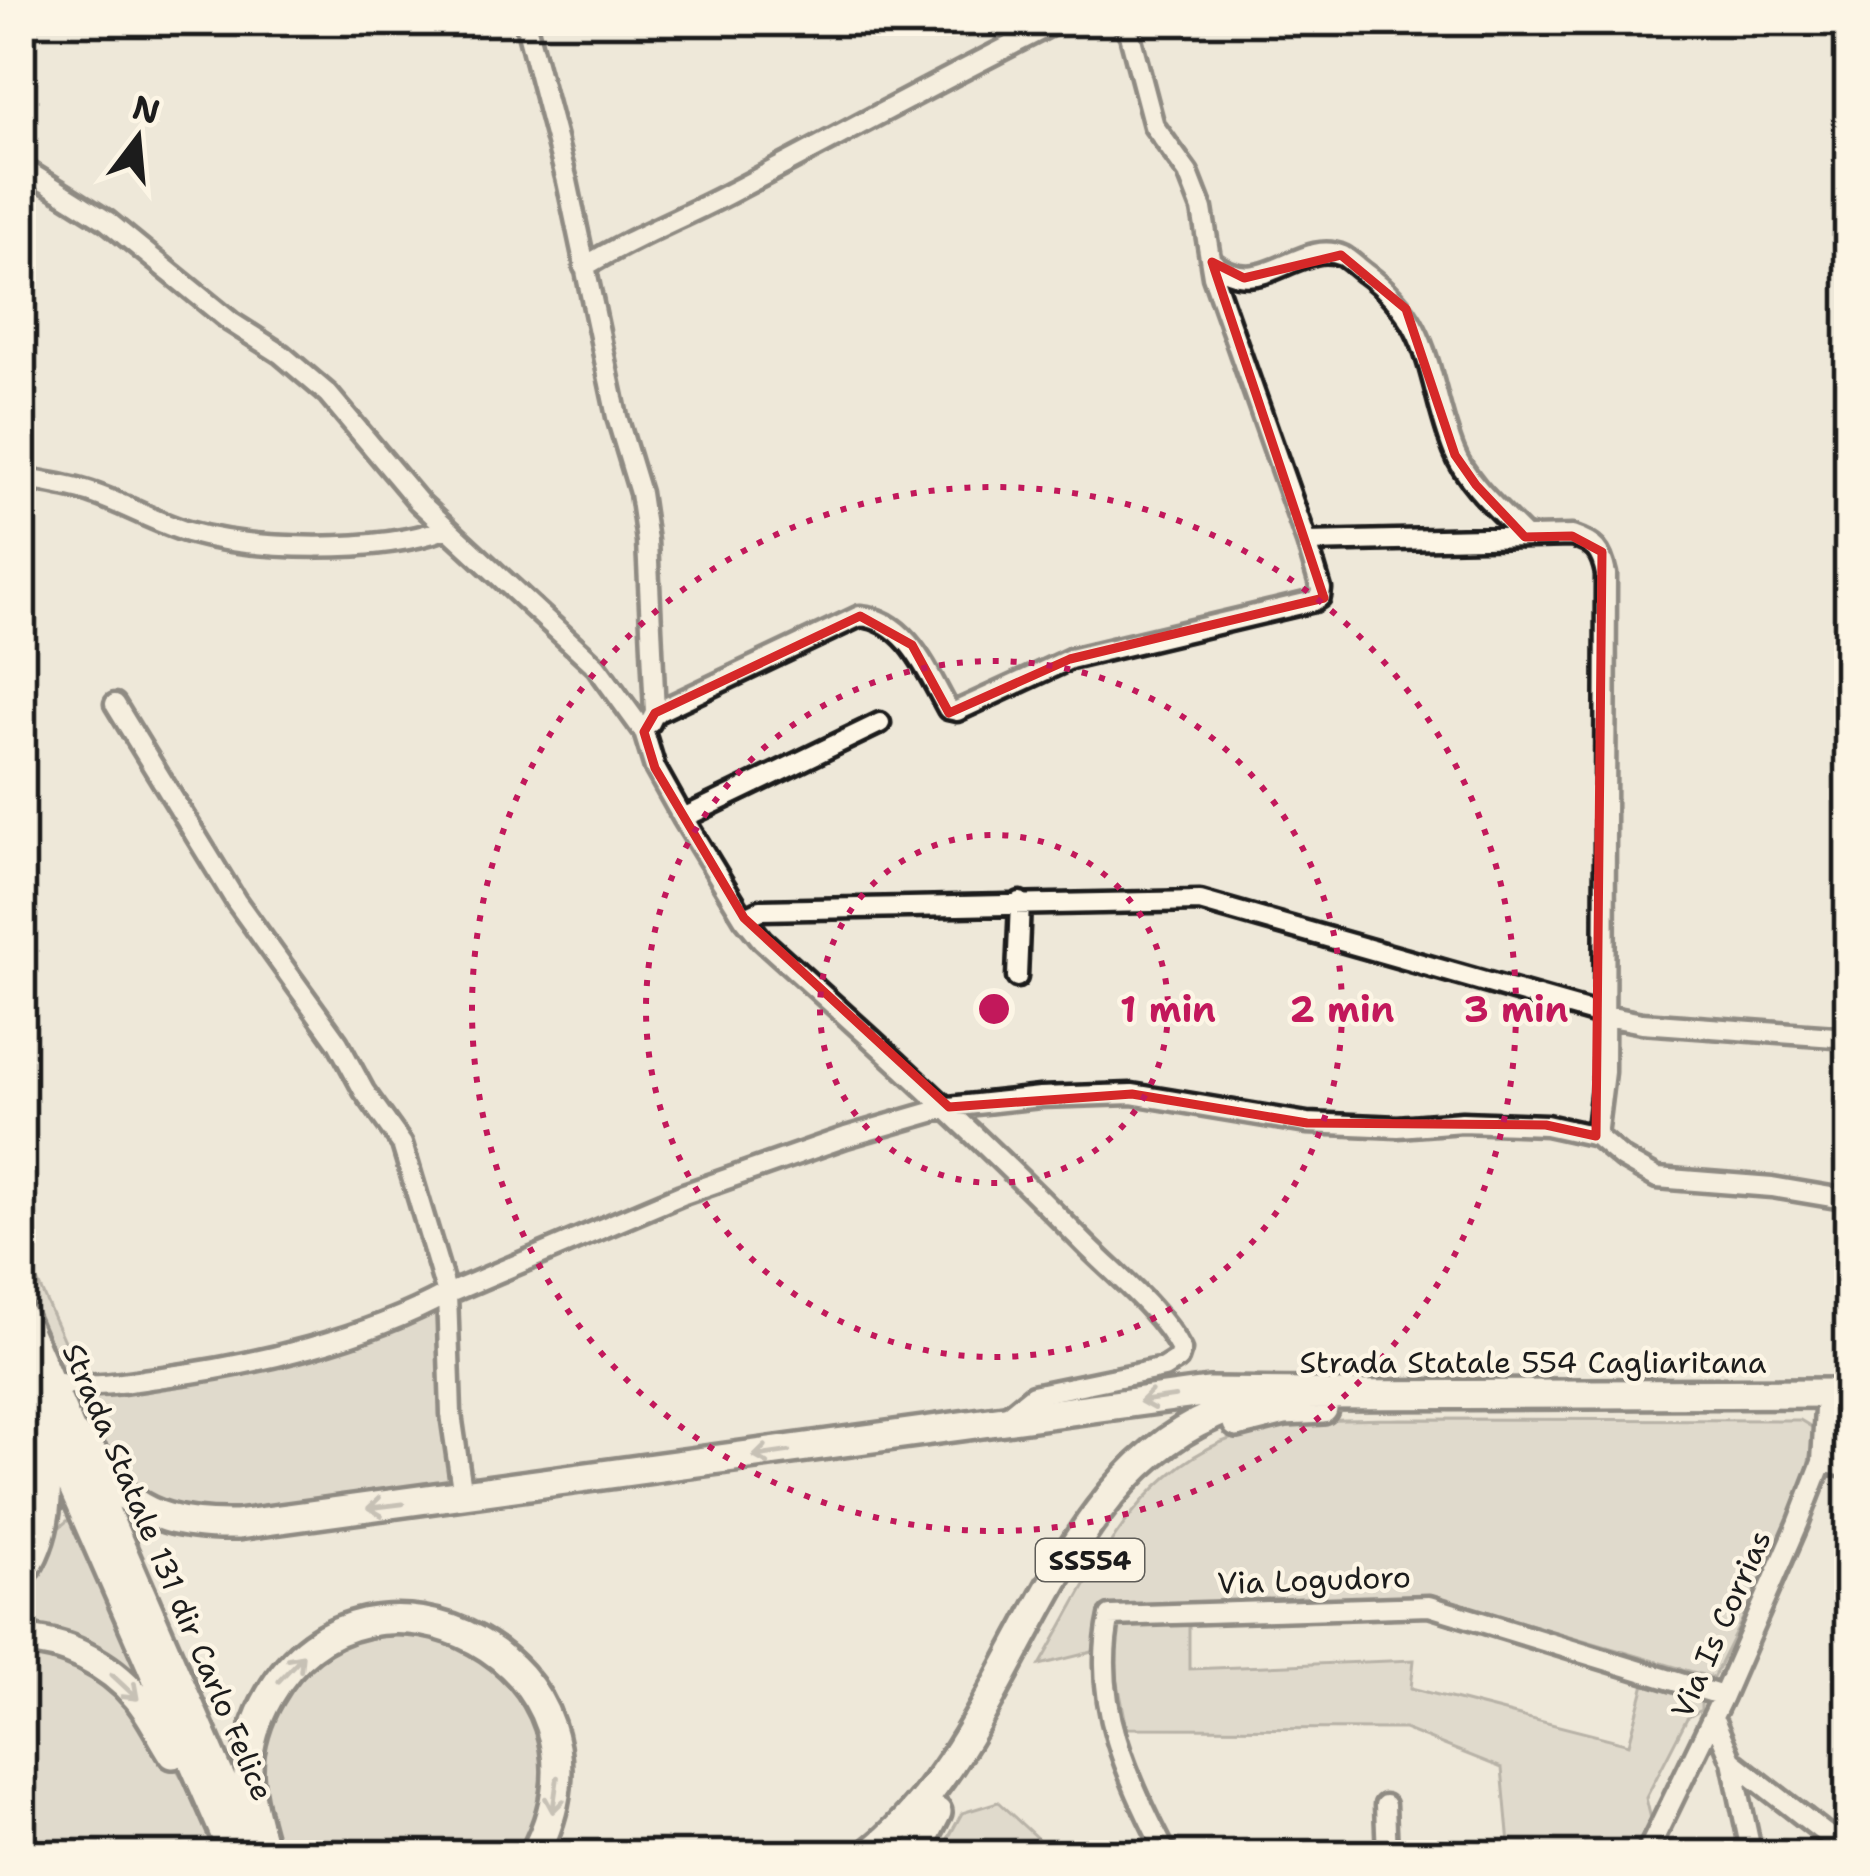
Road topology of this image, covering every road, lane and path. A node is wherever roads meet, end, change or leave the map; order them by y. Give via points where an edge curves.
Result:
1 (525, 21) edge
2 (1059, 21) edge
3 (1122, 21) edge
4 (21, 167) edge
5 (1212, 262) junction
6 (584, 267) junction
7 (21, 478) edge
8 (445, 529) junction
9 (1525, 537) junction
10 (1307, 542) junction
11 (115, 704) dead end
12 (655, 713) junction
13 (880, 723) dead end
14 (644, 732) junction
15 (682, 818) junction
16 (1020, 902) junction
17 (743, 918) junction
18 (1017, 976) dead end
19 (1601, 1015) junction
20 (1849, 1038) edge
21 (949, 1108) junction
22 (1596, 1136) junction
23 (1849, 1200) edge
24 (447, 1294) junction
25 (21, 1316) edge
26 (1849, 1345) edge
27 (61, 1383) dead end
28 (22, 1384) edge
29 (1316, 1393) junction
30 (1842, 1401) edge
31 (40, 1416) junction
32 (999, 1423) junction
33 (74, 1434) junction
34 (1822, 1462) junction
35 (1849, 1468) edge
36 (463, 1496) junction
37 (21, 1575) edge
38 (21, 1640) edge
39 (1723, 1696) junction
40 (1713, 1717) junction
41 (1732, 1761) junction
42 (205, 1794) junction
43 (1385, 1805) dead end
44 (937, 1812) junction
45 (1849, 1852) edge
46 (234, 1855) edge
47 (254, 1855) edge
48 (265, 1855) edge
49 (534, 1855) edge
50 (868, 1855) edge
51 (893, 1855) edge
52 (915, 1855) edge
53 (1167, 1855) edge
54 (1388, 1855) edge
55 (1646, 1855) edge
56 (1752, 1855) edge

1 - 6 street
2 - 6 street
3 - 5 street via 1154,126 1202,209
4 - 8 street via 107,221 328,394
5 - 9 street via 1244,278 1341,255 1390,290 1420,338 1455,455
5 - 10 street
6 - 12 street via 640,493
7 - 8 street via 86,491 216,539 348,545
8 - 14 street via 596,666
9 - 10 street
9 - 19 street via 1592,542 1606,574
10 - 12 street via 1322,589 1314,601 1070,659 957,711 948,709 912,645 860,616
11 - 24 street via 236,901 402,1144
12 - 14 street
13 - 15 street
14 - 15 street
15 - 17 street
16 - 17 street via 760,910
16 - 18 street
16 - 19 street via 1200,901
17 - 21 street
19 - 20 street
19 - 22 street
21 - 22 street via 1132,1094 1306,1123 1462,1121
21 - 24 street via 681,1195
21 - 32 street via 1181,1350 1163,1368 1033,1395
22 - 23 street via 1658,1178
24 - 27 street via 269,1359 138,1381
24 - 36 street
25 - 33 highway, Strada Statale 131 dir Carlo Felice
26 - 30 street, Via Is Corrias
28 - 31 highway, Strada Statale 131 dir Carlo Felice
29 - 30 highway, Strada Statale 554 Cagliaritana / SS554
29 -> 32 highway via 1209,1392
29 - 50 highway, Strada Statale 554 Cagliaritana / SS554 via 1246,1401 1143,1458 1106,1502 928,1797
30 - 34 street, Via Is Corrias
30 - 44 highway, Strada Statale 554 Cagliaritana / SS554 via 1324,1408 1223,1427 1155,1470 1118,1514
31 - 37 highway via 45,1520
31 - 42 highway, Strada Statale 131 dir Carlo Felice
32 -> 36 highway
36 -> 33 highway via 237,1526 182,1523 132,1499
33 - 47 highway, Strada Statale 131 dir Carlo Felice
34 - 35 street
34 - 39 street, Via Is Corrias
38 -> 42 highway via 55,1644 109,1672 138,1698
39 - 40 street, Via Is Corrias
39 - 53 street, Via Logudoro via 1429,1606 1110,1616 1103,1649 1111,1721 1134,1792
40 - 41 street
40 - 55 street, Via Is Corrias
41 - 45 street
41 - 56 street
42 - 46 highway, Strada Statale 131 dir Carlo Felice
43 - 54 street
44 - 51 highway, Strada Statale 554 Cagliaritana / SS554
44 - 52 highway
48 -> 49 highway via 248,1771 258,1716 281,1675 313,1646 383,1620 444,1624 494,1648 530,1688 553,1730 559,1784

